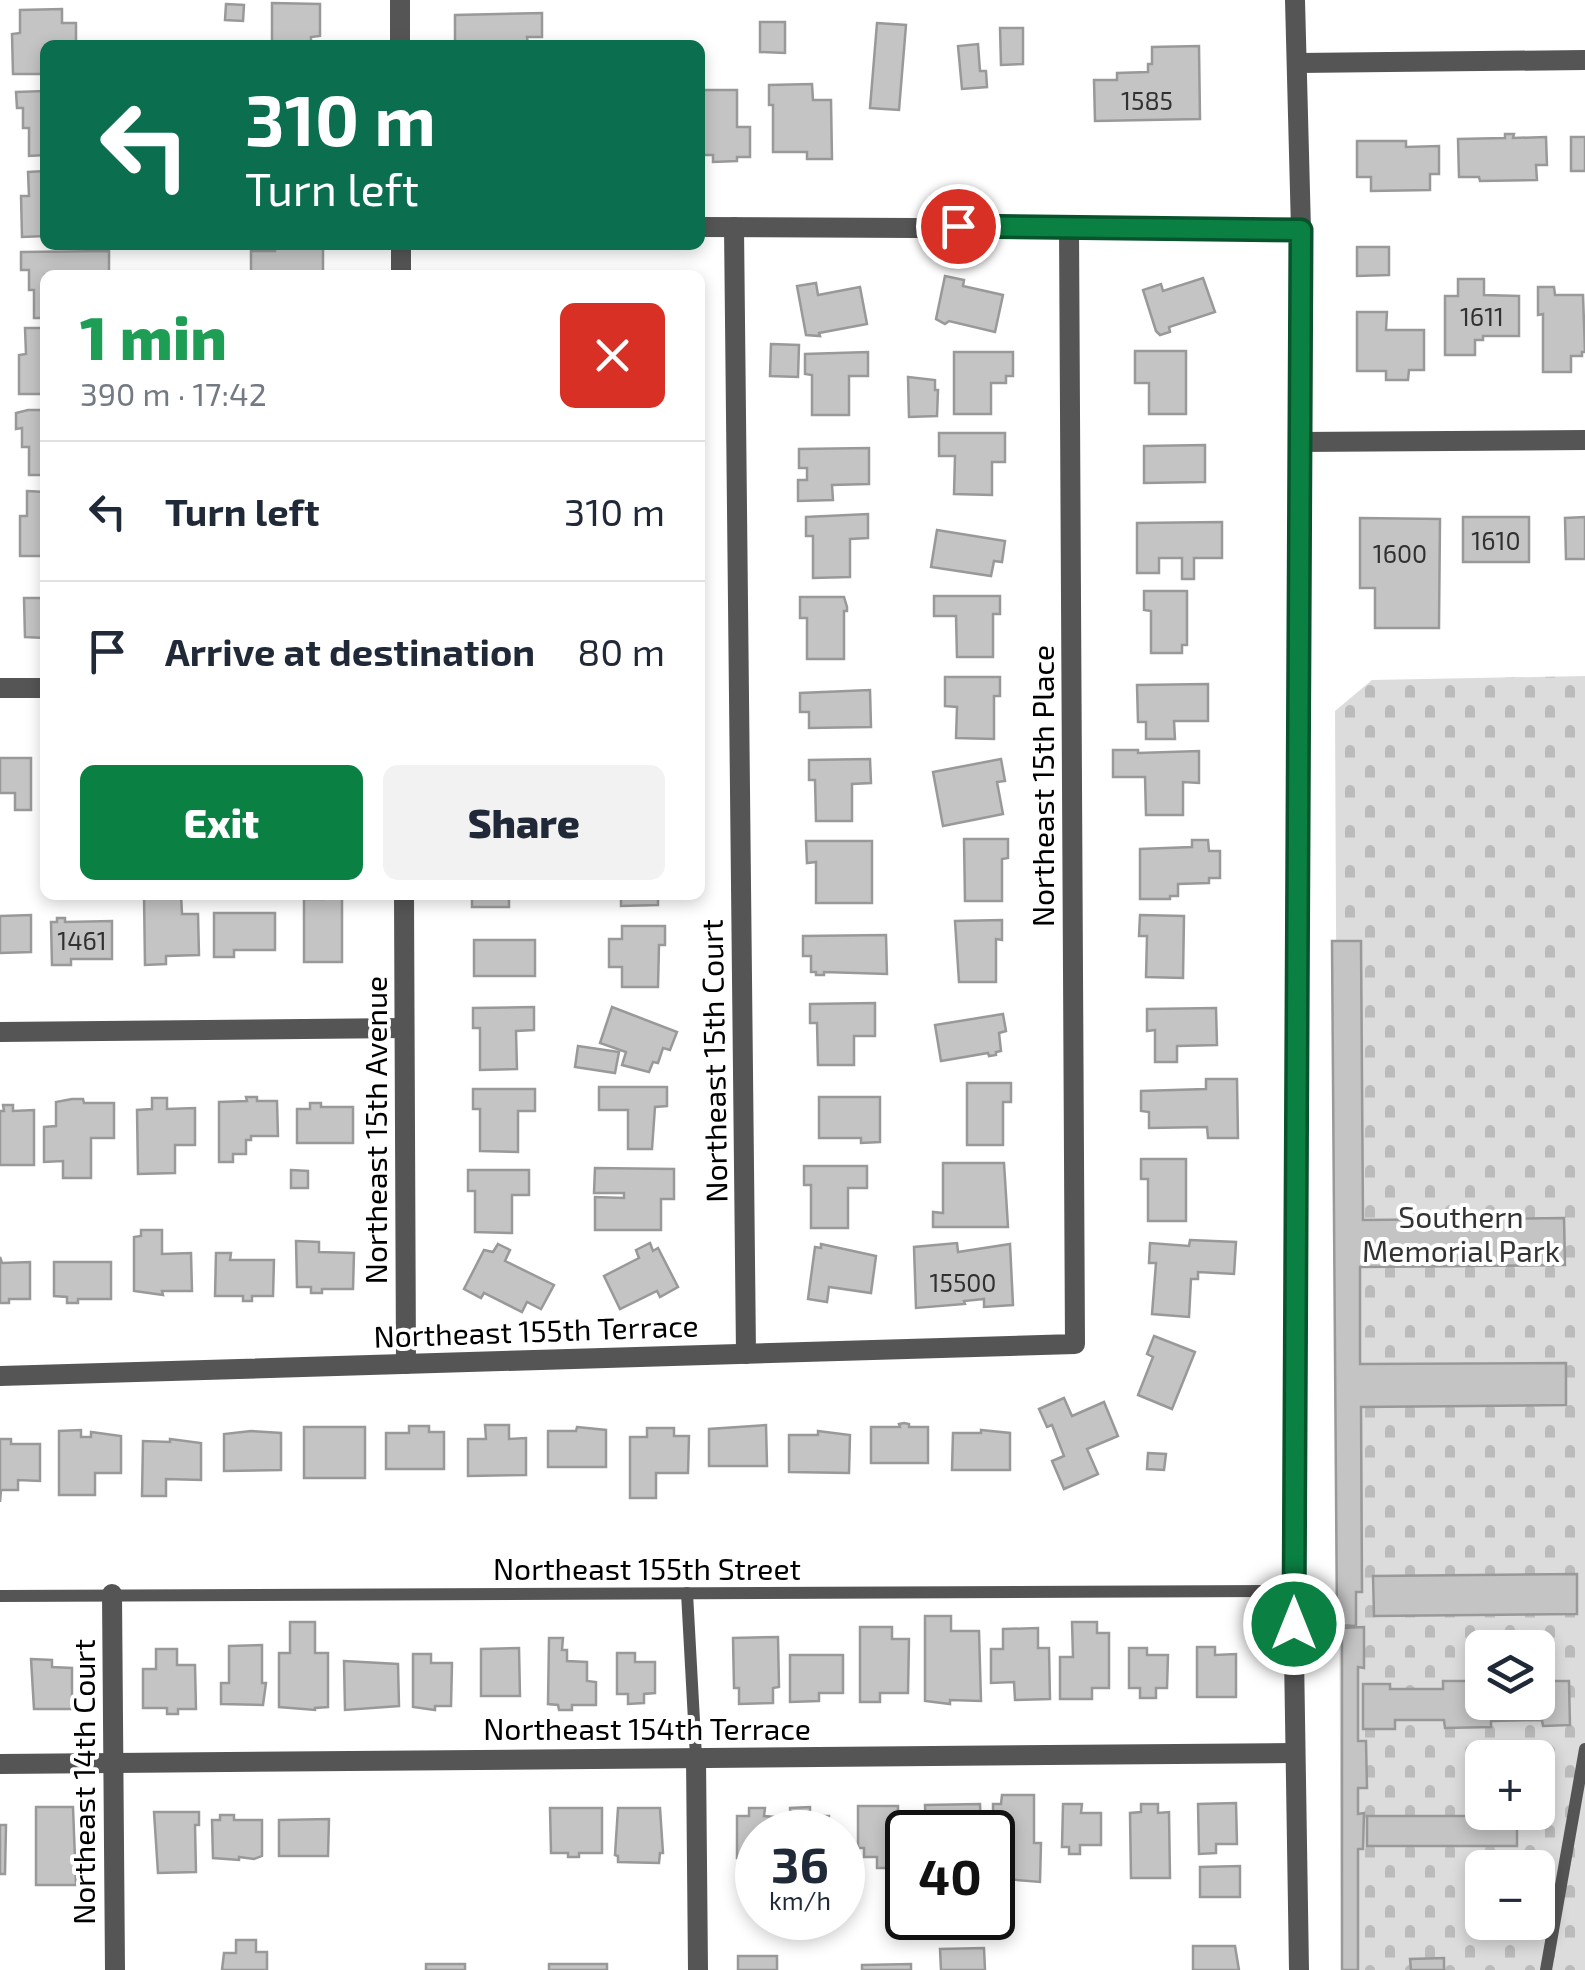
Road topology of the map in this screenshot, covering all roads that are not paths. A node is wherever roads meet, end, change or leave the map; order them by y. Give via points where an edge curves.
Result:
1 (400, 0) edge
2 (1295, 0) edge
3 (400, 40) edge
4 (1585, 60) edge
5 (1298, 63) junction
6 (734, 226) junction
7 (1069, 226) junction
8 (705, 227) edge
9 (1301, 230) junction
10 (1585, 440) edge
11 (1298, 442) junction
12 (0, 688) edge
13 (40, 688) edge
14 (404, 900) edge
15 (404, 1028) junction
16 (0, 1032) edge
17 (1074, 1344) joint
18 (746, 1354) junction
19 (406, 1364) junction
20 (0, 1376) edge
21 (1293, 1591) junction
22 (686, 1593) junction
23 (112, 1594) junction
24 (0, 1596) edge
25 (1585, 1749) edge
26 (1294, 1753) junction
27 (696, 1757) junction
28 (113, 1762) junction
29 (0, 1764) edge
30 (115, 1970) edge
31 (698, 1970) edge
32 (1299, 1970) edge
33 (1546, 1970) edge

1 - 3 street
2 - 5 street
4 - 5 street
5 - 9 street
6 - 7 street
6 - 8 street
6 - 18 street, Northeast 15th Court
7 - 9 street
7 - 17 street, Northeast 15th Place
9 - 11 street
10 - 11 street
11 - 21 street
12 - 13 street
14 - 15 street, Northeast 15th Avenue
15 - 16 street
15 - 19 street, Northeast 15th Avenue
17 - 18 street, Northeast 155th Terrace
18 - 19 street, Northeast 155th Terrace
19 - 20 street, Northeast 155th Terrace
21 - 22 lane, Northeast 155th Street
21 - 26 street
22 - 23 lane, Northeast 155th Street
22 - 27 lane
23 - 24 lane, Northeast 155th Street
23 - 28 street, Northeast 14th Court
25 - 33 lane
26 - 27 street, Northeast 154th Terrace
26 - 32 street
27 - 28 street, Northeast 154th Terrace
27 - 31 street
28 - 29 street, Northeast 154th Terrace
28 - 30 street, Northeast 14th Court

